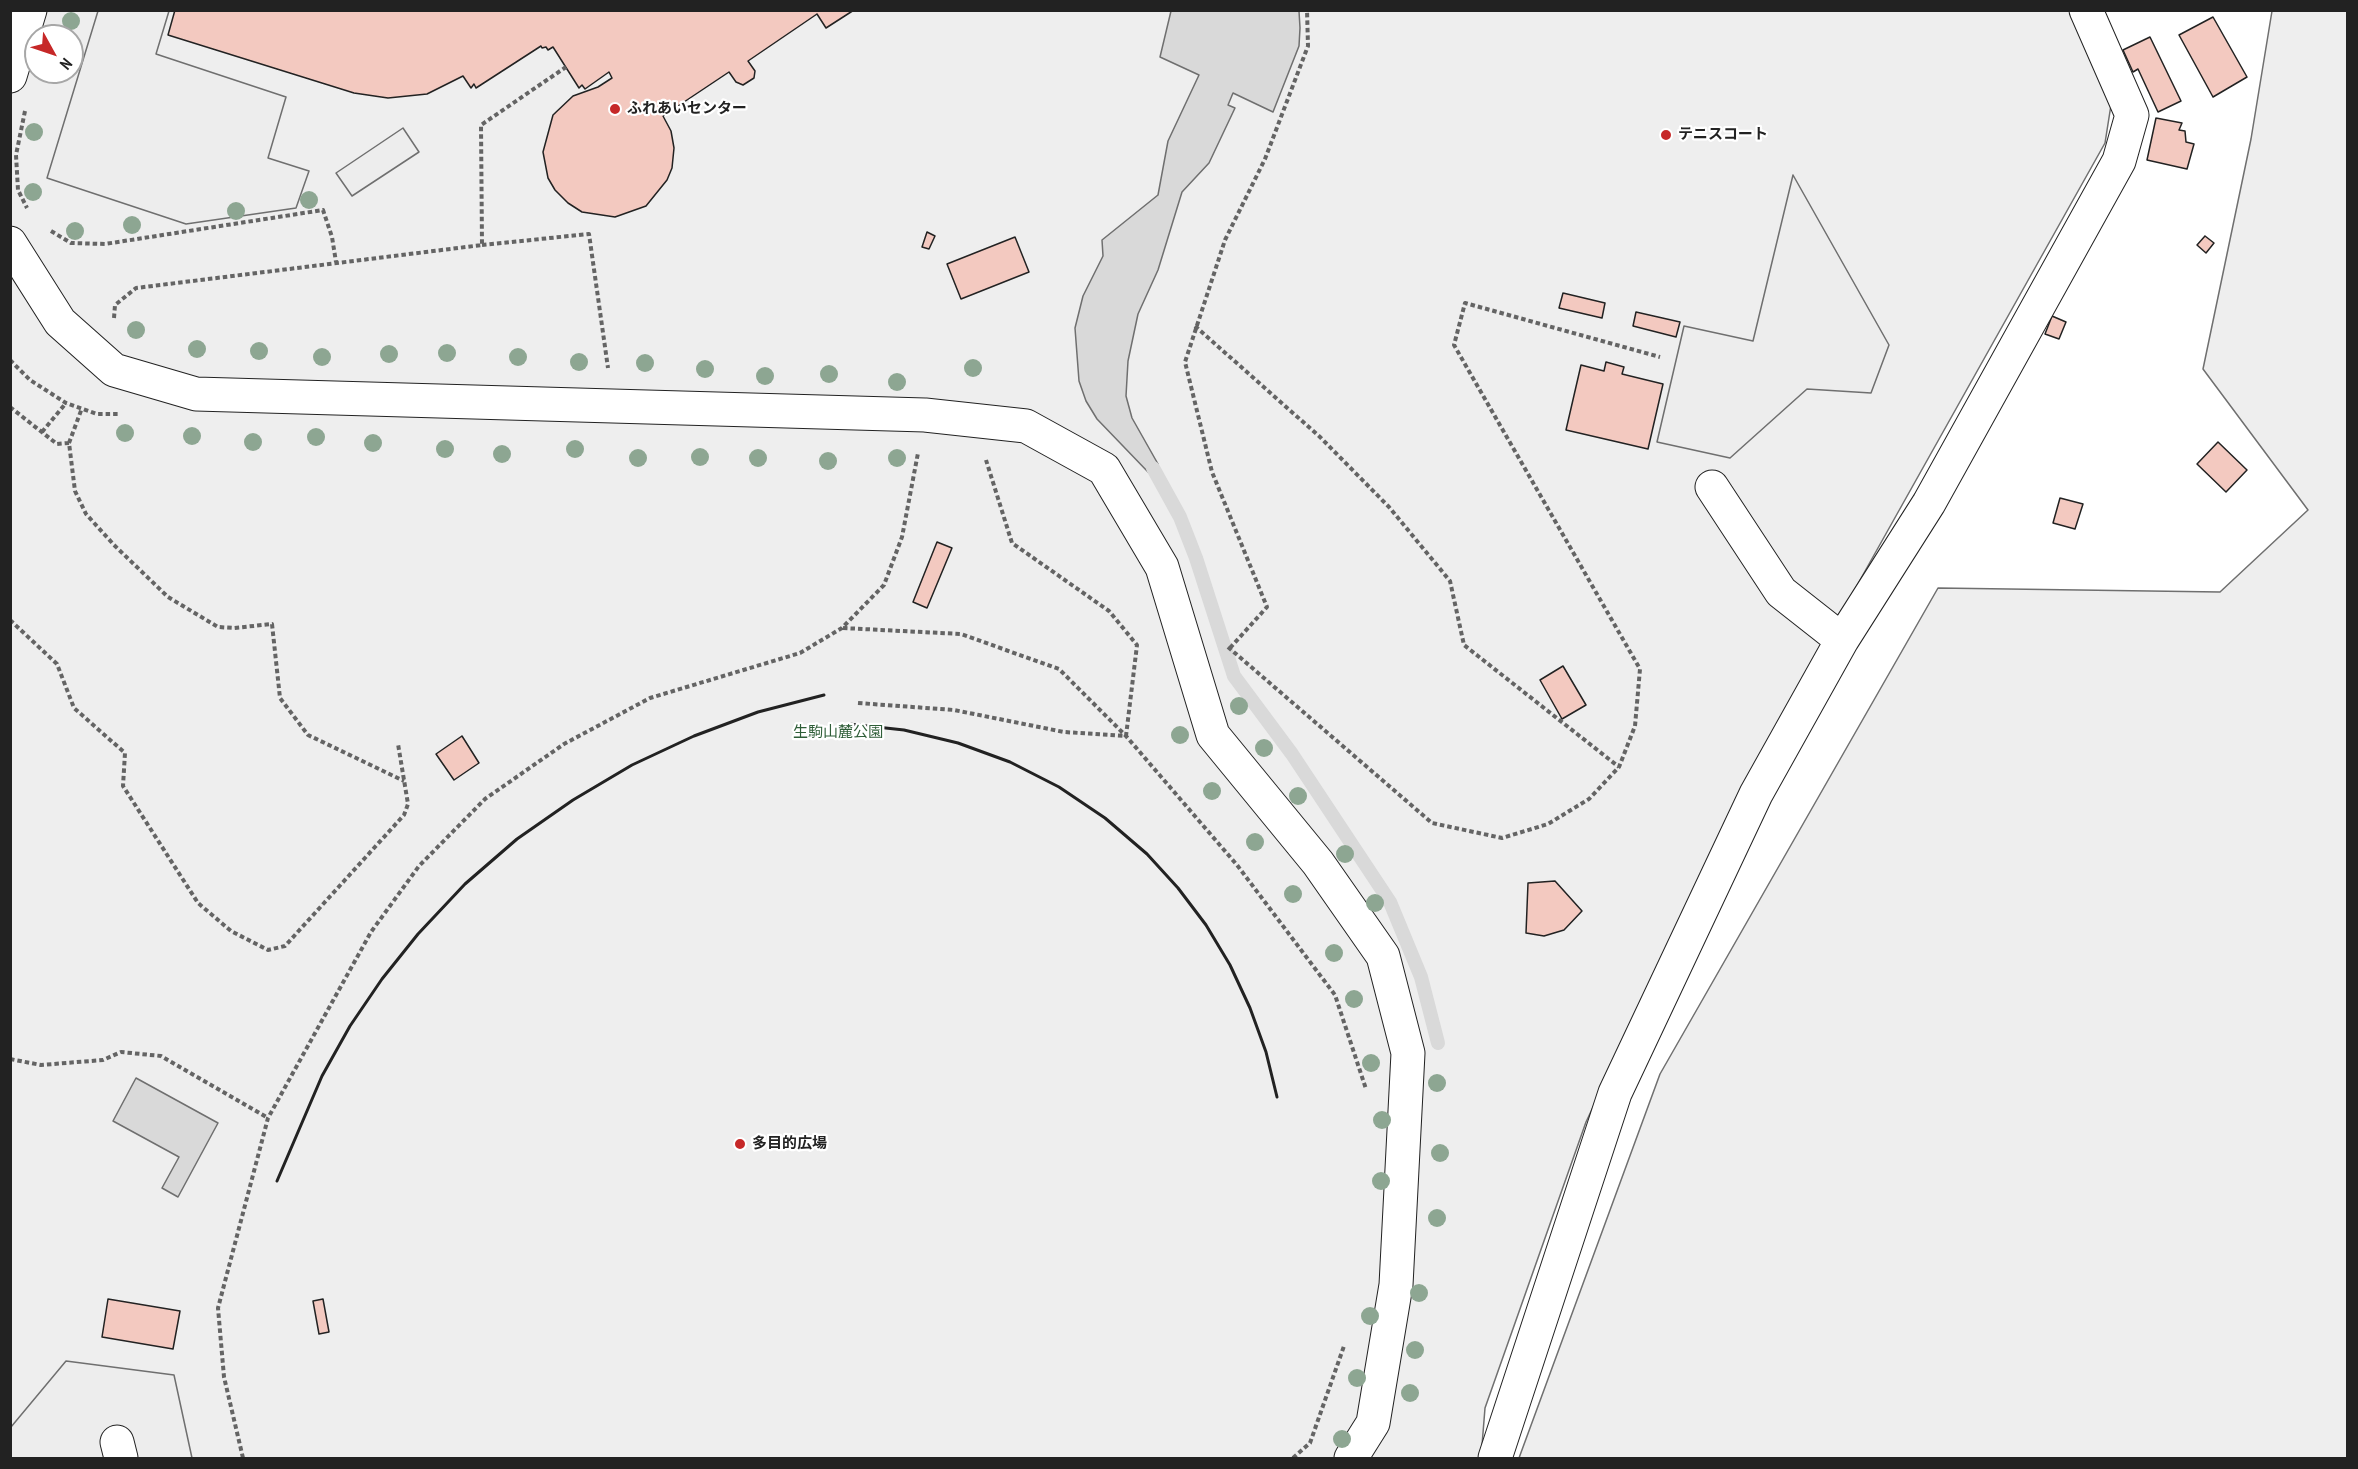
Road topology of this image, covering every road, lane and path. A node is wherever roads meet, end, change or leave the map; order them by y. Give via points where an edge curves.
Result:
1 (30, 10) edge
2 (1307, 10) edge
3 (2086, 10) edge
4 (566, 67) dead end
5 (10, 76) edge
6 (27, 105) dead end
7 (29, 211) dead end
8 (44, 227) dead end
9 (10, 243) edge
10 (482, 245) junction
11 (336, 262) junction
12 (114, 322) dead end
13 (1195, 326) junction
14 (1660, 357) dead end
15 (608, 370) dead end
16 (66, 403) dead end
17 (10, 407) edge
18 (82, 408) dead end
19 (42, 432) junction
20 (69, 443) junction
21 (918, 452) dead end
22 (986, 457) dead end
23 (1712, 487) dead end
24 (10, 620) edge
25 (842, 628) junction
26 (1842, 640) junction
27 (1222, 642) dead end
28 (1230, 648) junction
29 (858, 703) dead end
30 (1126, 736) junction
31 (398, 744) dead end
32 (1619, 767) junction
33 (404, 781) junction
34 (10, 1059) edge
35 (1366, 1090) dead end
36 (268, 1118) junction
37 (1345, 1342) dead end
38 (243, 1458) edge
39 (1293, 1458) edge
40 (1351, 1458) edge
41 (1495, 1458) edge

1 - 5 street
2 - 13 path via 1308,46 1265,159 1225,240
3 - 26 street via 2132,116 2119,161 1929,503
4 - 10 path via 481,125
6 - 7 path via 16,154 18,190
8 - 11 path via 71,243 105,244 323,210
9 - 40 street via 60,322 114,370 196,393 925,416 1026,426 1104,469 1162,567 1213,735 1318,863 1383,956 1408,1053 1396,1285 1373,1422
10 - 11 path
10 - 15 path via 589,234
11 - 12 path via 136,288 115,305
13 - 28 path via 1185,362 1209,461 1267,607
13 - 32 path via 1320,437 1389,507 1450,581 1464,645
14 - 32 path via 1465,303 1454,345 1640,669 1635,726
16 - 19 path
17 - 19 path
18 - 20 path
19 - 20 path via 57,444
20 - 33 path via 75,491 86,514 114,545 168,597 218,627 272,624 280,698 308,735
21 - 25 path via 902,537 884,585
22 - 30 path via 1012,543 1109,611 1137,645
23 - 26 street via 1781,592
24 - 33 path via 57,664 74,708 125,753 123,786 198,903 231,931 268,950 285,946 404,814 408,804
25 - 30 path via 961,634 1059,669
25 - 36 path via 800,653 650,698 564,744 485,799 419,866 371,932
26 - 41 street via 1756,794 1615,1093
27 - 28 path
28 - 32 path via 1432,823 1502,838 1548,824 1589,799
29 - 30 path via 954,710 1064,732
30 - 35 path via 1237,865 1335,995
31 - 33 path
34 - 36 path via 41,1065 103,1060 121,1052 161,1056
36 - 38 path via 218,1308 224,1377
37 - 39 path via 1310,1443

